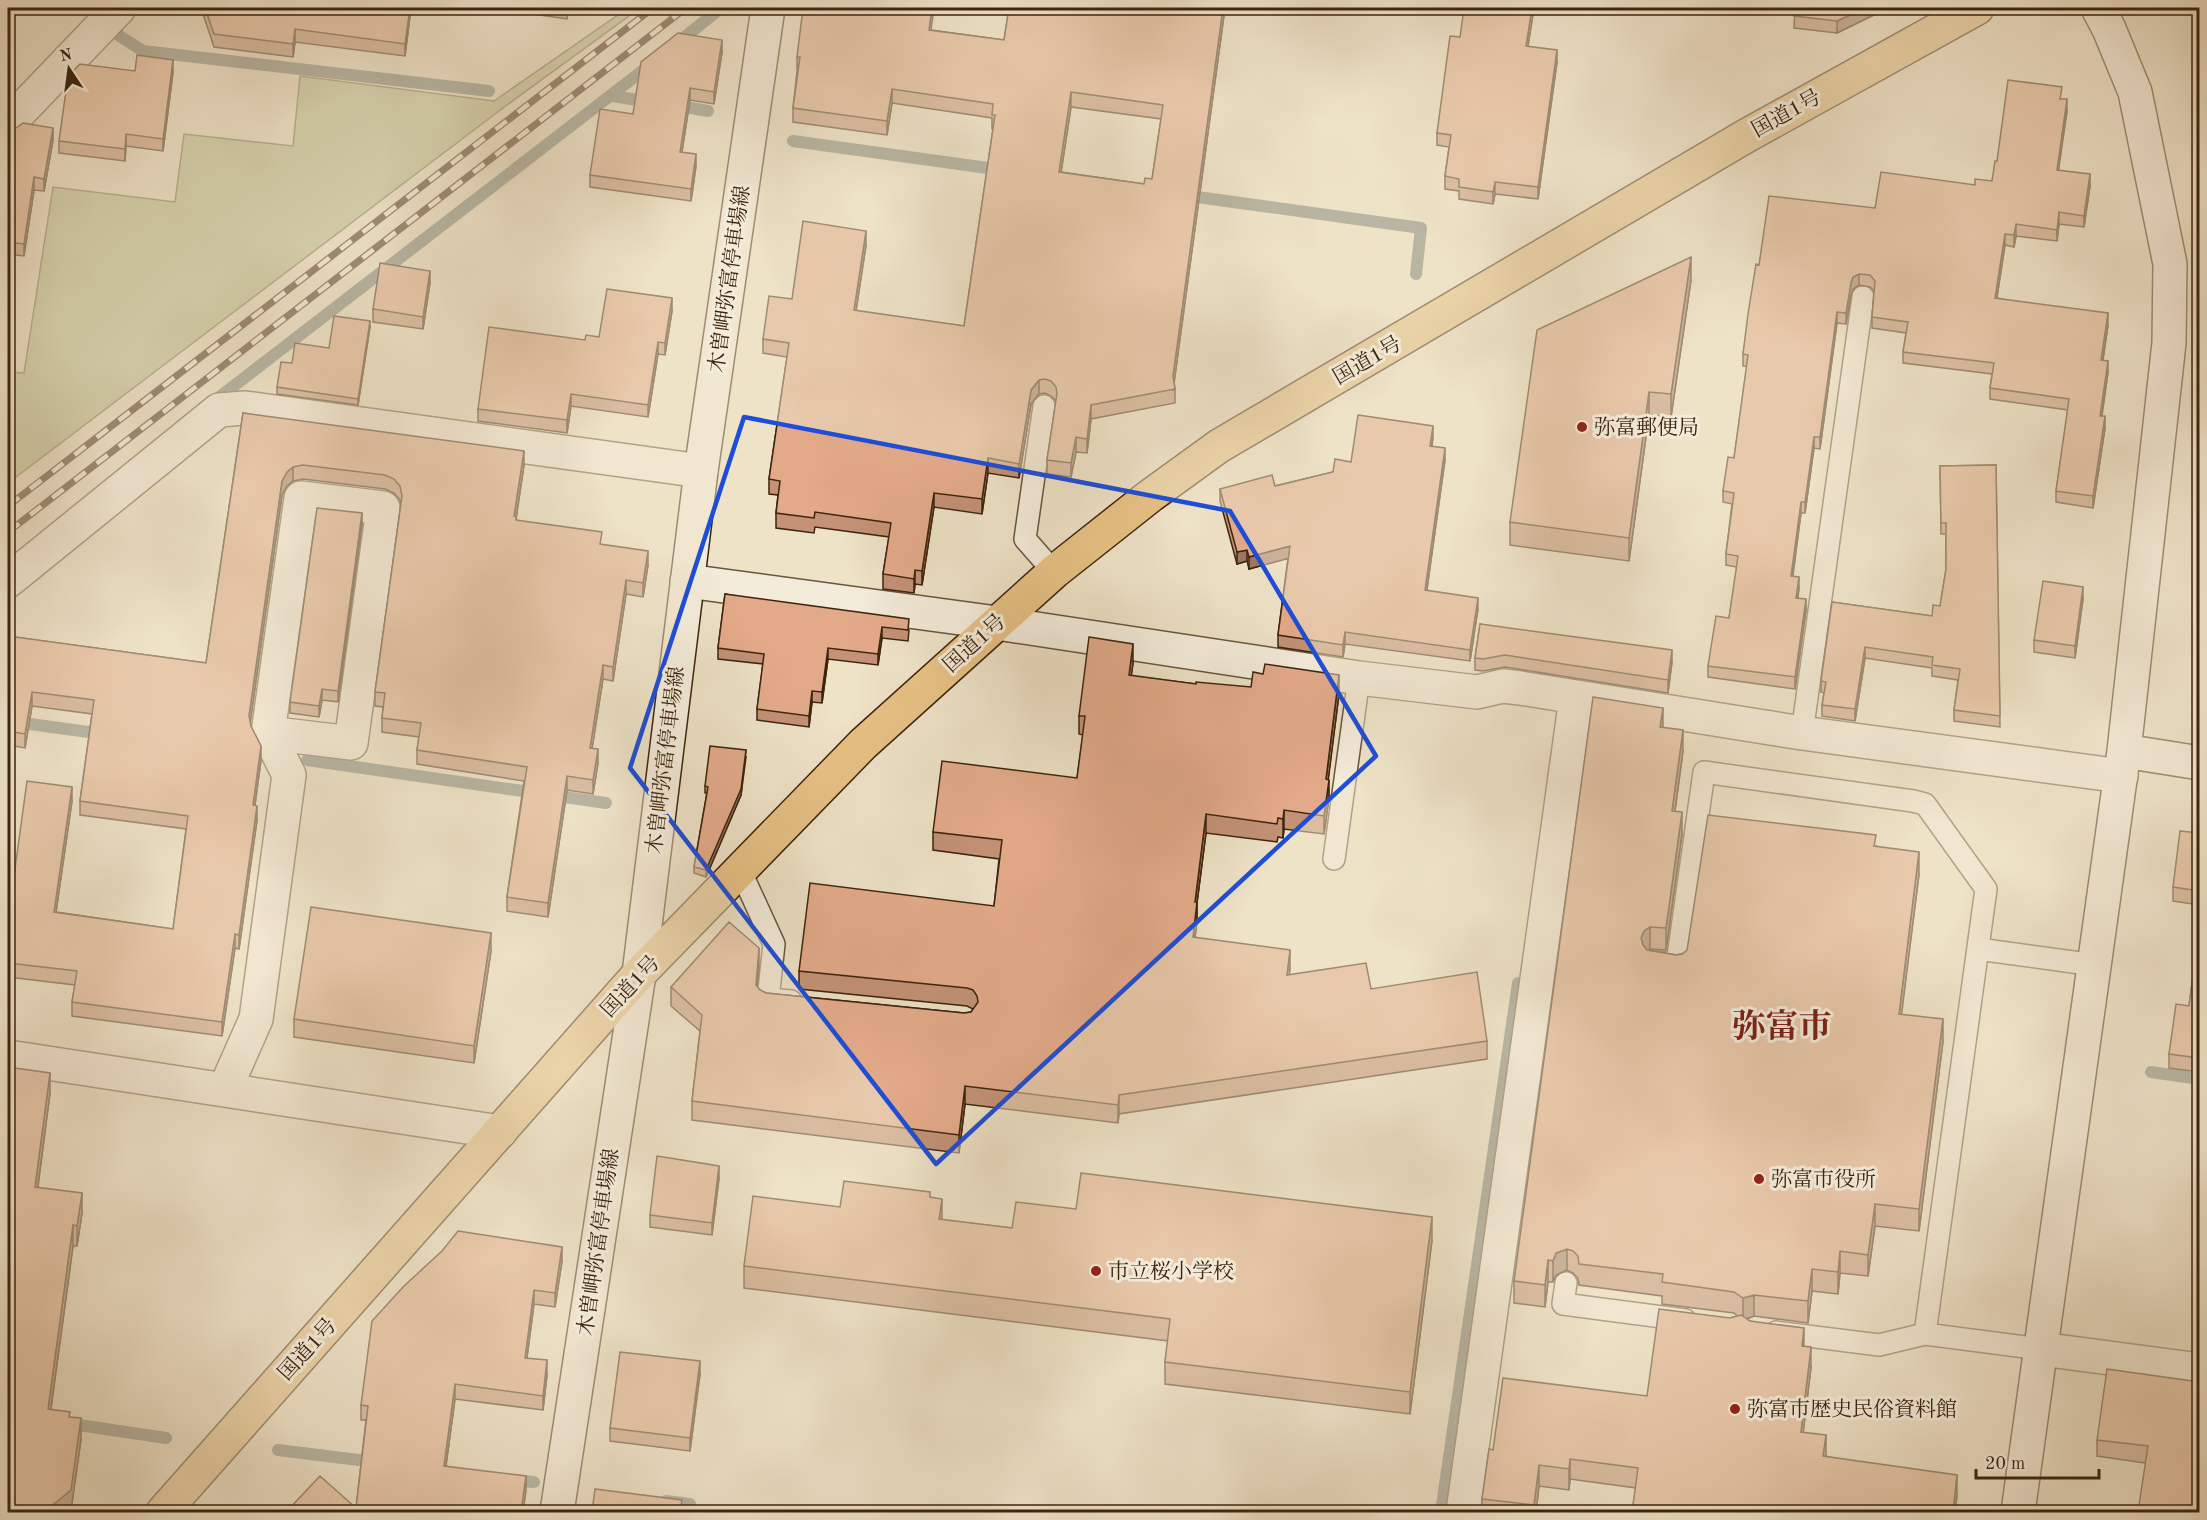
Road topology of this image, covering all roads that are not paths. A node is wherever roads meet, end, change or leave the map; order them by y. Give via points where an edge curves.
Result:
1 (119, 8) edge
2 (768, 8) edge
3 (1977, 8) edge
4 (2098, 8) edge
5 (8, 124) edge
6 (1863, 297) dead end
7 (1044, 406) dead end
8 (701, 471) junction
9 (1054, 572) junction
10 (8, 581) edge
11 (687, 581) junction
12 (997, 622) junction
13 (1359, 678) junction
14 (1576, 698) junction
15 (268, 733) junction
16 (1802, 733) junction
17 (2199, 763) edge
18 (2123, 764) junction
19 (1334, 859) dead end
20 (741, 872) junction
21 (1978, 949) junction
22 (1654, 961) edge
23 (2095, 965) junction
24 (639, 974) junction
25 (814, 1004) edge
26 (8, 1057) edge
27 (225, 1089) junction
28 (500, 1132) junction
29 (1566, 1283) edge
30 (1709, 1323) edge
31 (1752, 1329) edge
32 (1925, 1334) junction
33 (2041, 1349) junction
34 (2199, 1370) edge
35 (163, 1512) edge
36 (557, 1512) edge
37 (1463, 1512) edge
38 (2018, 1512) edge

1 - 5 street
2 - 8 street, 木曽岬弥富停車場線
3 - 9 highway, 国道1号 via 1746,136 1219,446
4 - 18 street via 2135,92 2170,264 2169,343
6 - 16 lane
7 - 9 lane via 1025,539
8 - 10 street via 246,408 219,410
8 - 11 street, 木曽岬弥富停車場線
9 - 12 highway, 国道1号
11 - 12 street
11 - 24 street, 木曽岬弥富停車場線
12 - 13 street
12 - 20 highway, 国道1号 via 863,744
13 - 14 street via 1477,692 1503,686
13 - 19 lane
14 - 16 street
14 - 37 street
15 - 15 street via 301,498 383,508 351,743
15 - 27 street via 289,775 256,1018
16 - 18 street
17 - 18 street
18 - 23 street
20 - 24 highway, 国道1号
20 - 25 lane via 774,944 768,999
21 - 22 lane via 1986,889 1925,804 1704,772 1677,964
21 - 23 lane
21 - 32 lane
23 - 33 street
24 - 28 highway, 国道1号
24 - 36 street, 木曽岬弥富停車場線
26 - 27 street
27 - 28 street
28 - 35 highway, 国道1号
29 - 30 lane via 1563,1304
31 - 32 lane via 1878,1345
32 - 33 lane
33 - 34 street
33 - 38 street

